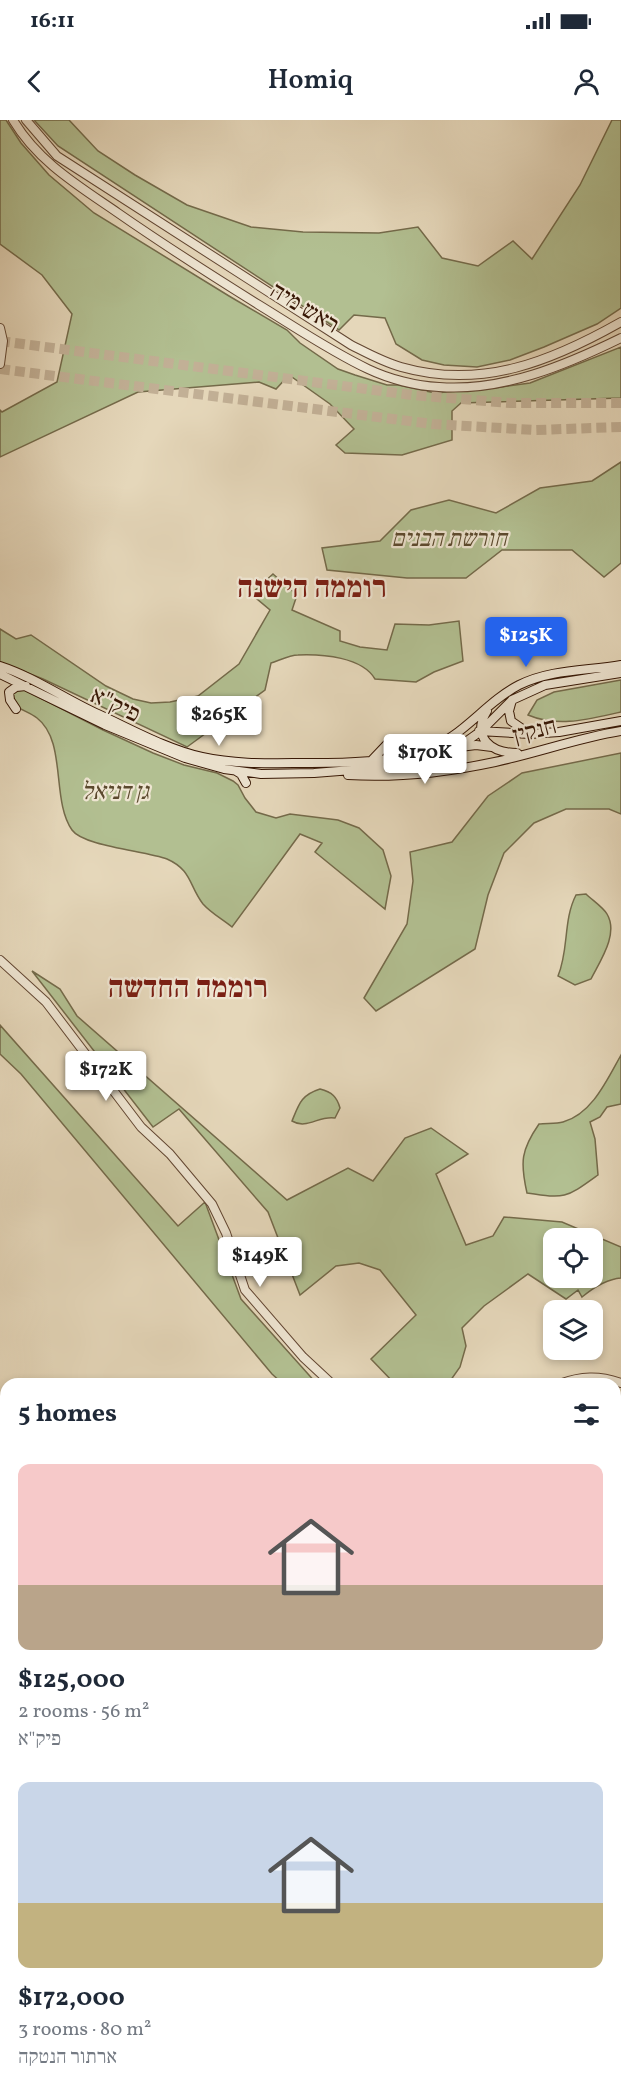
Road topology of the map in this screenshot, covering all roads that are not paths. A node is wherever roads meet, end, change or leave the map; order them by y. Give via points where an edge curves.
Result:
1 (13, 120) edge
2 (26, 120) edge
3 (621, 322) edge
4 (0, 328) edge
5 (621, 338) edge
6 (0, 364) edge
7 (621, 665) edge
8 (0, 666) edge
9 (621, 673) edge
10 (0, 674) edge
11 (30, 687) junction
12 (512, 700) junction
13 (490, 705) junction
14 (16, 709) dead end
15 (621, 721) edge
16 (481, 731) junction
17 (621, 731) edge
18 (458, 733) junction
19 (530, 734) junction
20 (457, 748) junction
21 (494, 748) junction
22 (420, 752) junction
23 (531, 752) junction
24 (371, 760) junction
25 (236, 771) junction
26 (314, 773) junction
27 (261, 774) junction
28 (0, 960) edge
29 (326, 1378) edge

1 - 5 street, ראש מיה via 54,169 186,260 341,355 390,378 437,387 487,385 538,373
2 - 3 street, ראש מיה via 57,156 233,271 380,360 414,370 481,375 547,358
4 - 6 street
7 - 13 main road, פיק"א via 539,677 517,686
8 - 24 main road, פיק"א via 201,757 268,763
9 - 12 main road, פיק"א via 545,685
10 - 11 main road, פיק"א
11 - 14 main road via 11,689 10,700
11 - 25 main road, פיק"א via 105,725 185,758
12 - 16 main road, פיק"א
12 - 19 main road via 511,721
13 - 16 main road
13 - 18 main road, פיק"א
15 - 19 main road, חנקין
16 - 18 main road, חנקין
16 - 19 main road, חנקין
16 - 20 main road, פיק"א
16 - 21 main road
17 - 23 main road, חנקין
18 - 22 main road, פיק"א
20 - 21 main road
20 - 26 main road, פיק"א via 411,765
21 - 23 main road via 507,753
22 - 24 main road, פיק"א
22 - 24 main road via 408,751 395,739
23 - 26 main road, חנקין via 450,770 383,776
25 - 27 main road, פיק"א
25 - 27 main road via 249,783
26 - 27 main road, פיק"א
28 - 29 street via 46,1002 141,1127 213,1204 245,1290

